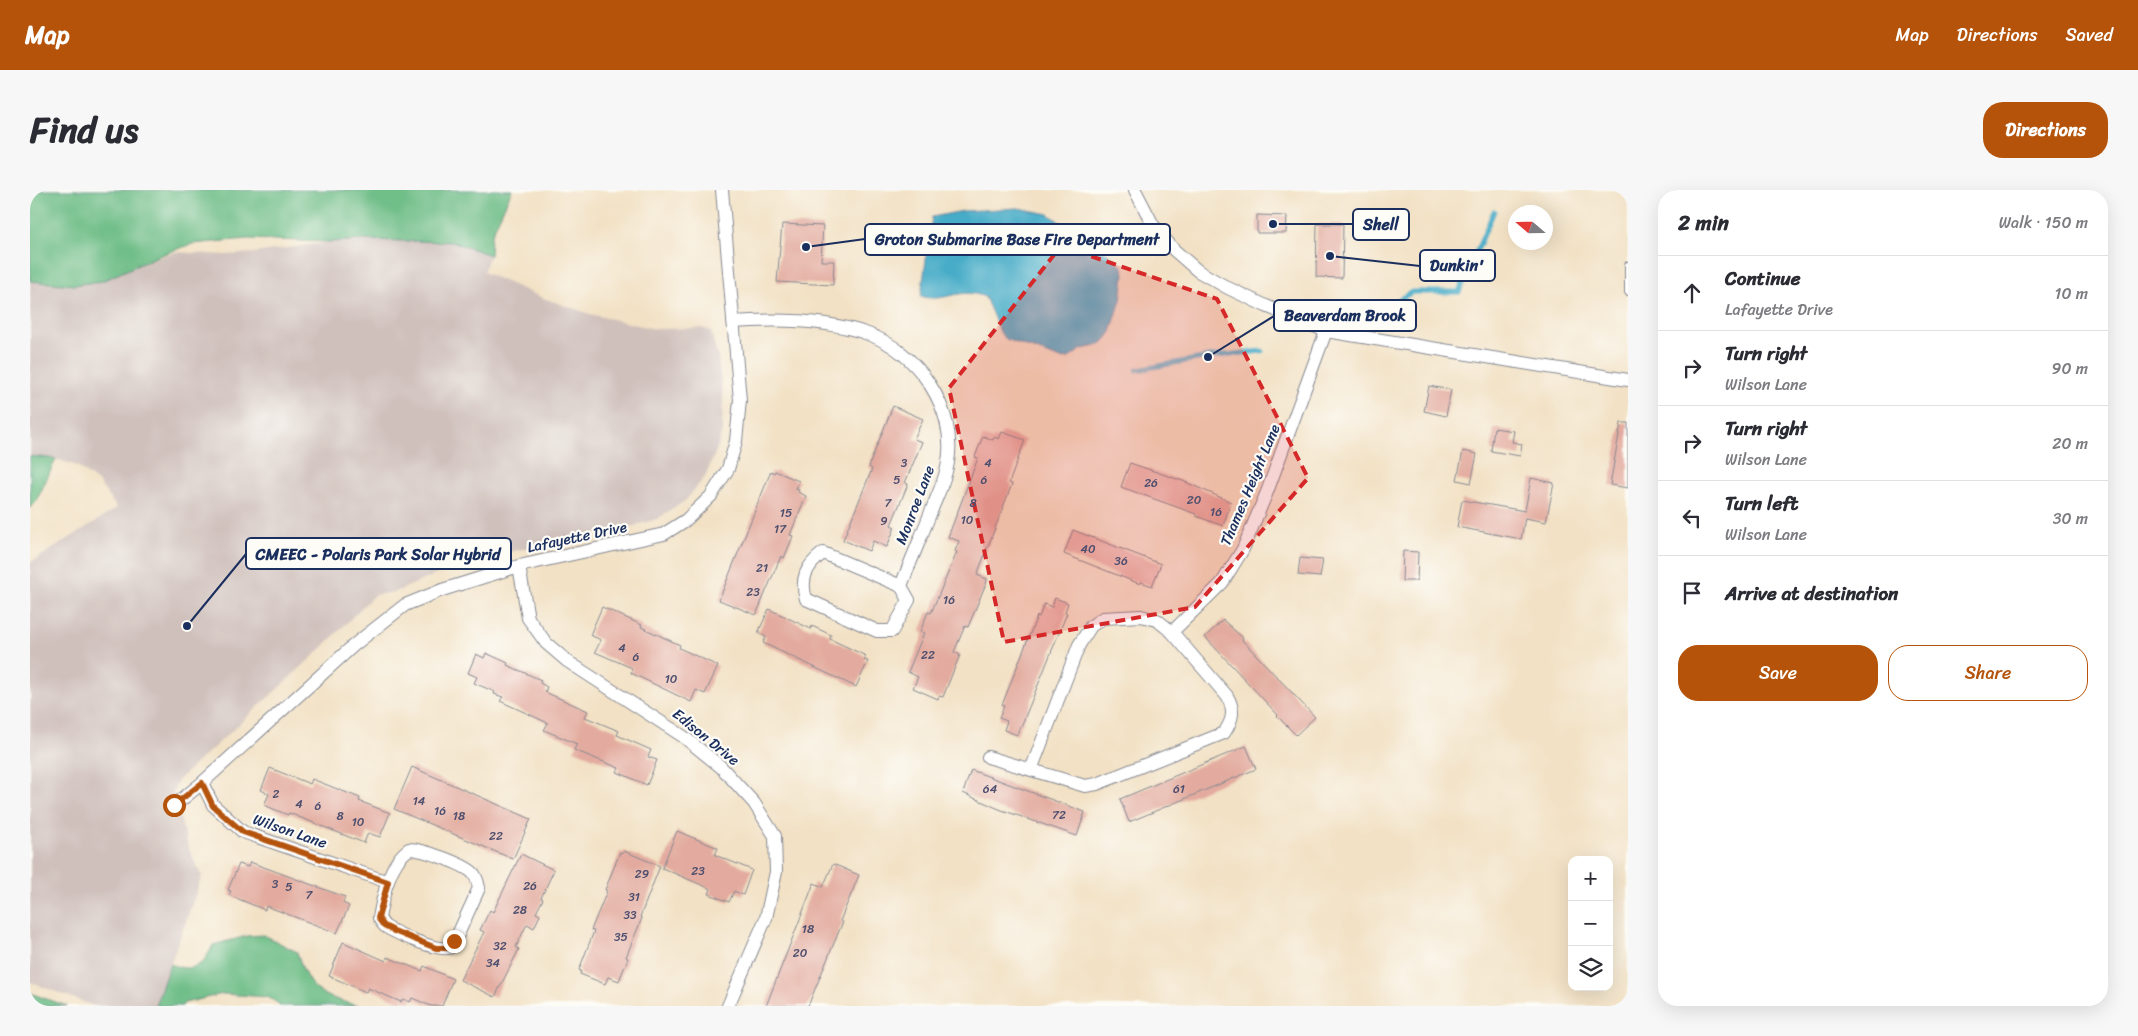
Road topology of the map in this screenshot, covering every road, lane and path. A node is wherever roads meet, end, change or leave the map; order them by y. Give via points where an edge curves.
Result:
1 (722, 190) edge
2 (1135, 190) edge
3 (1628, 265) edge
4 (1628, 292) edge
5 (732, 322) junction
6 (1326, 331) junction
7 (1628, 380) edge
8 (519, 566) junction
9 (901, 586) junction
10 (1172, 632) junction
11 (988, 757) dead end
12 (1031, 770) junction
13 (202, 783) junction
14 (174, 805) dead end
15 (388, 882) junction
16 (728, 1006) edge

1 - 5 street, Lafayette Drive
2 - 6 street via 1153,225 1198,271 1228,288
3 - 4 lane
5 - 8 street, Lafayette Drive via 740,400 736,441 728,469 711,496 686,520 664,534
5 - 9 street, Monroe Lane via 757,320 822,324 868,334 910,362 930,385 943,410 949,436 948,463
6 - 7 street
6 - 10 street, Thames Height Lane via 1243,549 1222,583
8 - 13 street, Lafayette Drive via 442,590 405,605 386,618
8 - 16 street, Edison Drive via 528,618 546,643 566,661 684,737 721,767 754,803 775,836 776,872 766,918
9 - 9 street, Monroe Lane via 823,553 812,562 802,585 806,599 878,631 892,631 908,600
10 - 12 street via 1157,620 1141,616 1103,618 1091,626 1079,645
10 - 12 street via 1232,703 1233,713 1224,733 1097,784 1084,786
11 - 12 street
13 - 14 street, Lafayette Drive
13 - 15 street, Wilson Lane via 213,806 243,832
15 - 15 street via 378,918 384,926 444,949 454,941 480,888 468,869 419,849 409,849 404,853

